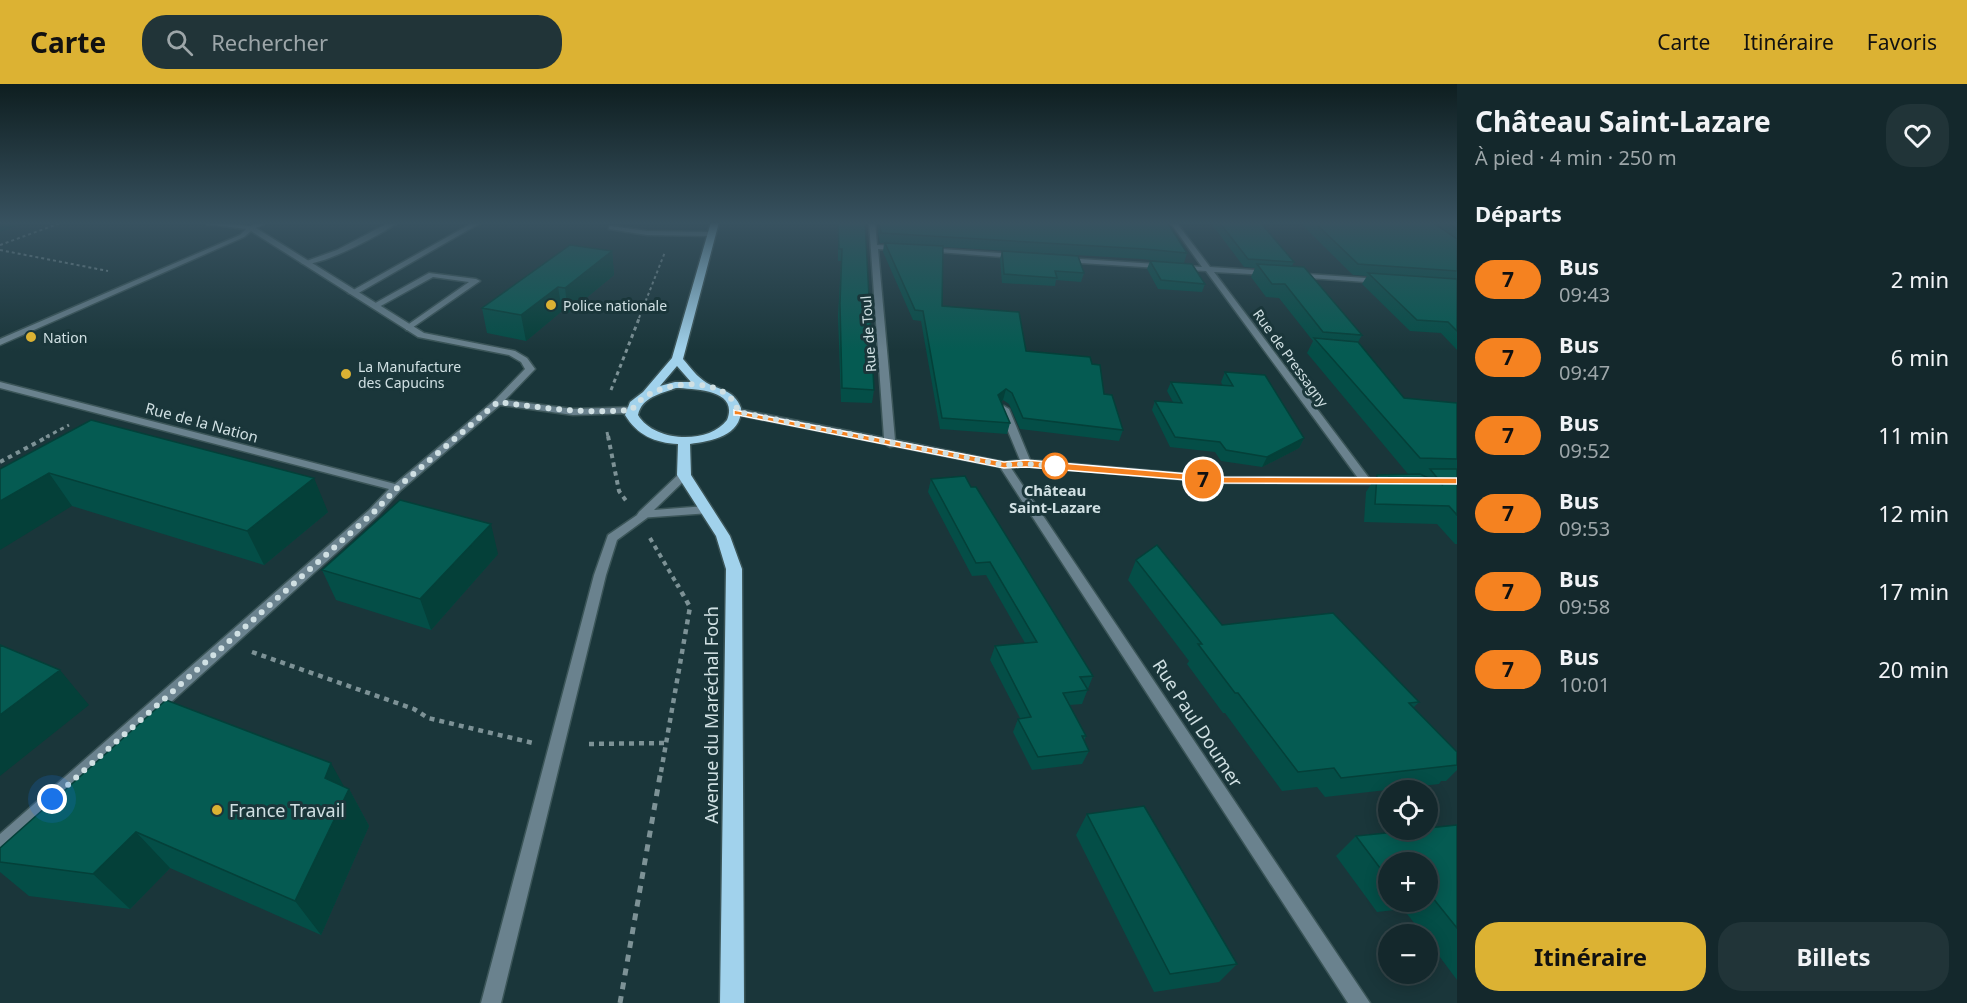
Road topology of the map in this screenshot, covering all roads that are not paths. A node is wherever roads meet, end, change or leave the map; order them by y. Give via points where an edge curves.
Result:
1 (178, 265) edge
2 (308, 265) edge
3 (402, 265) edge
4 (703, 265) edge
5 (876, 265) edge
6 (1148, 265) edge
7 (1205, 265) edge
8 (1208, 269) junction
9 (1386, 281) edge
10 (352, 293) junction
11 (374, 306) junction
12 (408, 328) junction
13 (0, 342) edge
14 (677, 360) junction
15 (0, 385) edge
16 (704, 386) junction
17 (647, 394) junction
18 (498, 402) junction
19 (1002, 405) edge
20 (632, 410) junction
21 (738, 412) junction
22 (684, 441) junction
23 (890, 444) junction
24 (1026, 464) junction
25 (1004, 465) junction
26 (684, 475) junction
27 (1366, 482) junction
28 (1400, 482) edge
29 (397, 488) junction
30 (706, 510) junction
31 (636, 511) junction
32 (0, 845) edge
33 (491, 1003) edge
34 (732, 1003) edge
35 (1359, 1003) edge

1 - 13 street
2 - 10 street
3 - 10 street
4 - 14 main road
5 - 23 street, Rue de Toul
6 - 8 street
7 - 8 street, Rue de Pressagny
8 - 9 street
8 - 27 street, Rue de Pressagny
10 - 11 street
11 - 12 street
11 - 12 street via 432,274 476,281
12 - 18 street via 421,335 512,353 525,360 530,369
14 - 16 main road
14 - 17 main road
15 - 29 street, Rue de la Nation
16 - 17 main road via 675,385
16 - 21 main road via 730,397
17 - 20 main road
18 - 20 street via 573,412
18 - 29 street
19 - 24 street
20 - 22 main road via 632,419 648,435
21 - 22 main road via 735,421 718,435
21 - 23 street
22 - 26 main road
23 - 25 street
24 - 25 street
24 - 27 street via 1224,480
25 - 35 street, Rue Paul Doumer
26 - 30 main road, Avenue du Maréchal Foch
26 - 31 street
27 - 28 street
29 - 32 street
30 - 31 street
30 - 34 main road, Avenue du Maréchal Foch via 723,536 734,569
31 - 33 street via 612,538 600,575

